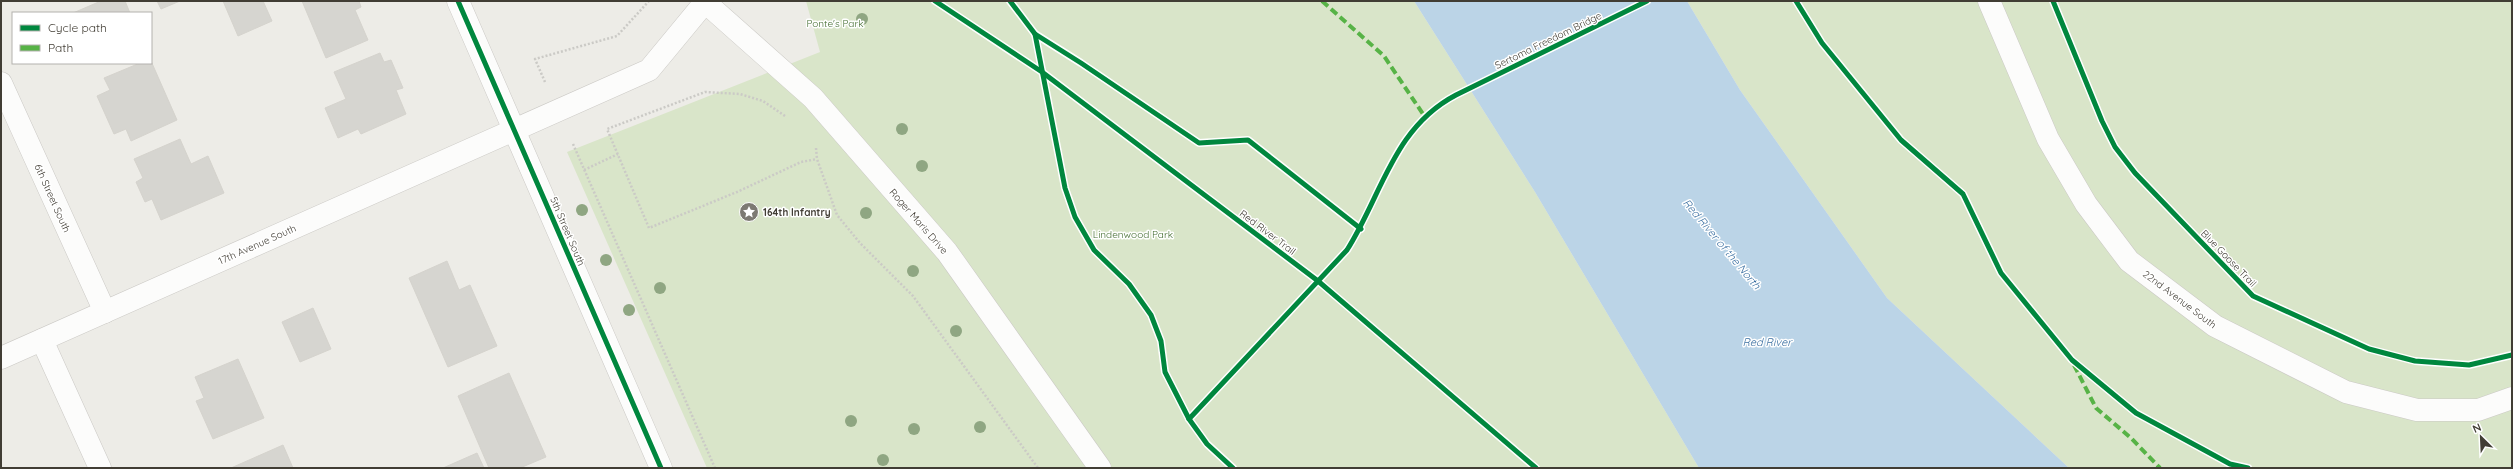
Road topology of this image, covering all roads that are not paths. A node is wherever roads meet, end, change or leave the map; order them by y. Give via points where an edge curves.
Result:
1 (458, 1) edge
2 (1990, 1) edge
3 (706, 2) edge
4 (1, 83) edge
5 (514, 129) junction
6 (105, 312) junction
7 (42, 340) junction
8 (1, 358) edge
9 (2512, 398) edge
10 (100, 468) edge
11 (661, 468) edge
12 (1100, 468) edge

1 - 5 street, 5th Street South
2 - 9 street, 22nd Avenue South via 2048,139 2086,204 2129,261 2215,326 2346,392 2417,410 2478,410
3 - 5 street, 17th Avenue South via 649,70
3 - 12 street, Roger Maris Drive via 812,98 946,252
4 - 6 street, 6th Street South
5 - 6 street, 17th Avenue South
5 - 11 street, 5th Street South
6 - 7 street, 17th Avenue South
7 - 8 street, 17th Avenue South
7 - 10 street

